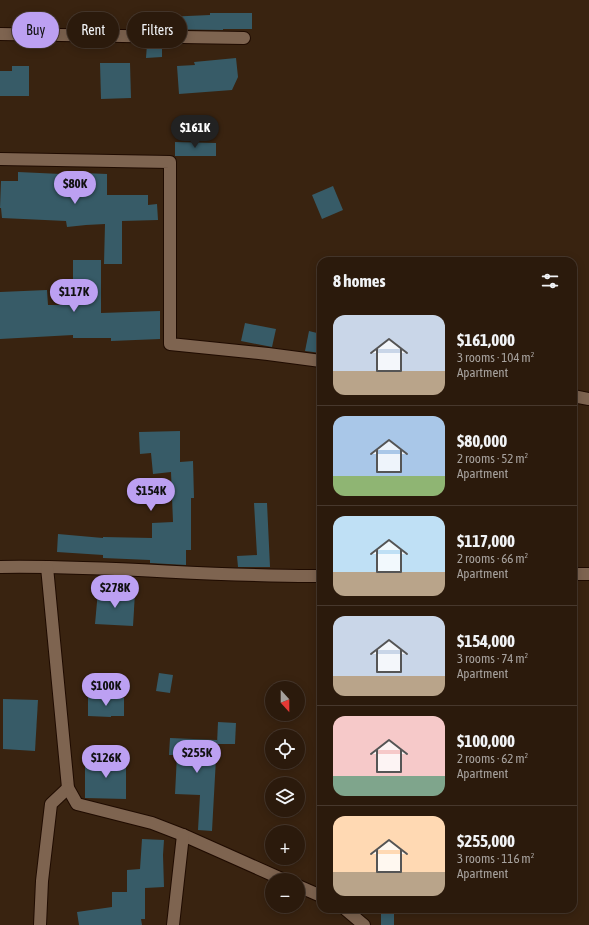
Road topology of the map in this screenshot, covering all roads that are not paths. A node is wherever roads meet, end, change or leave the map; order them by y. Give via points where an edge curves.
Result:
1 (0, 34) edge
2 (244, 38) dead end
3 (0, 159) edge
4 (317, 360) edge
5 (577, 397) edge
6 (589, 399) edge
7 (0, 567) edge
8 (47, 567) junction
9 (577, 574) edge
10 (589, 574) edge
11 (317, 576) edge
12 (68, 788) junction
13 (183, 835) junction
14 (268, 873) edge
15 (305, 889) edge
16 (317, 894) edge
17 (350, 913) edge
18 (40, 925) edge
19 (172, 925) edge
20 (364, 925) edge

1 - 2 street
3 - 4 street via 170,162 170,344
5 - 6 street
7 - 8 street
8 - 11 street via 279,577
8 - 12 street
9 - 10 street
12 - 13 street via 77,804 152,823
12 - 18 street via 51,804 42,880
13 - 14 street
13 - 19 street
15 - 16 street
17 - 20 street

